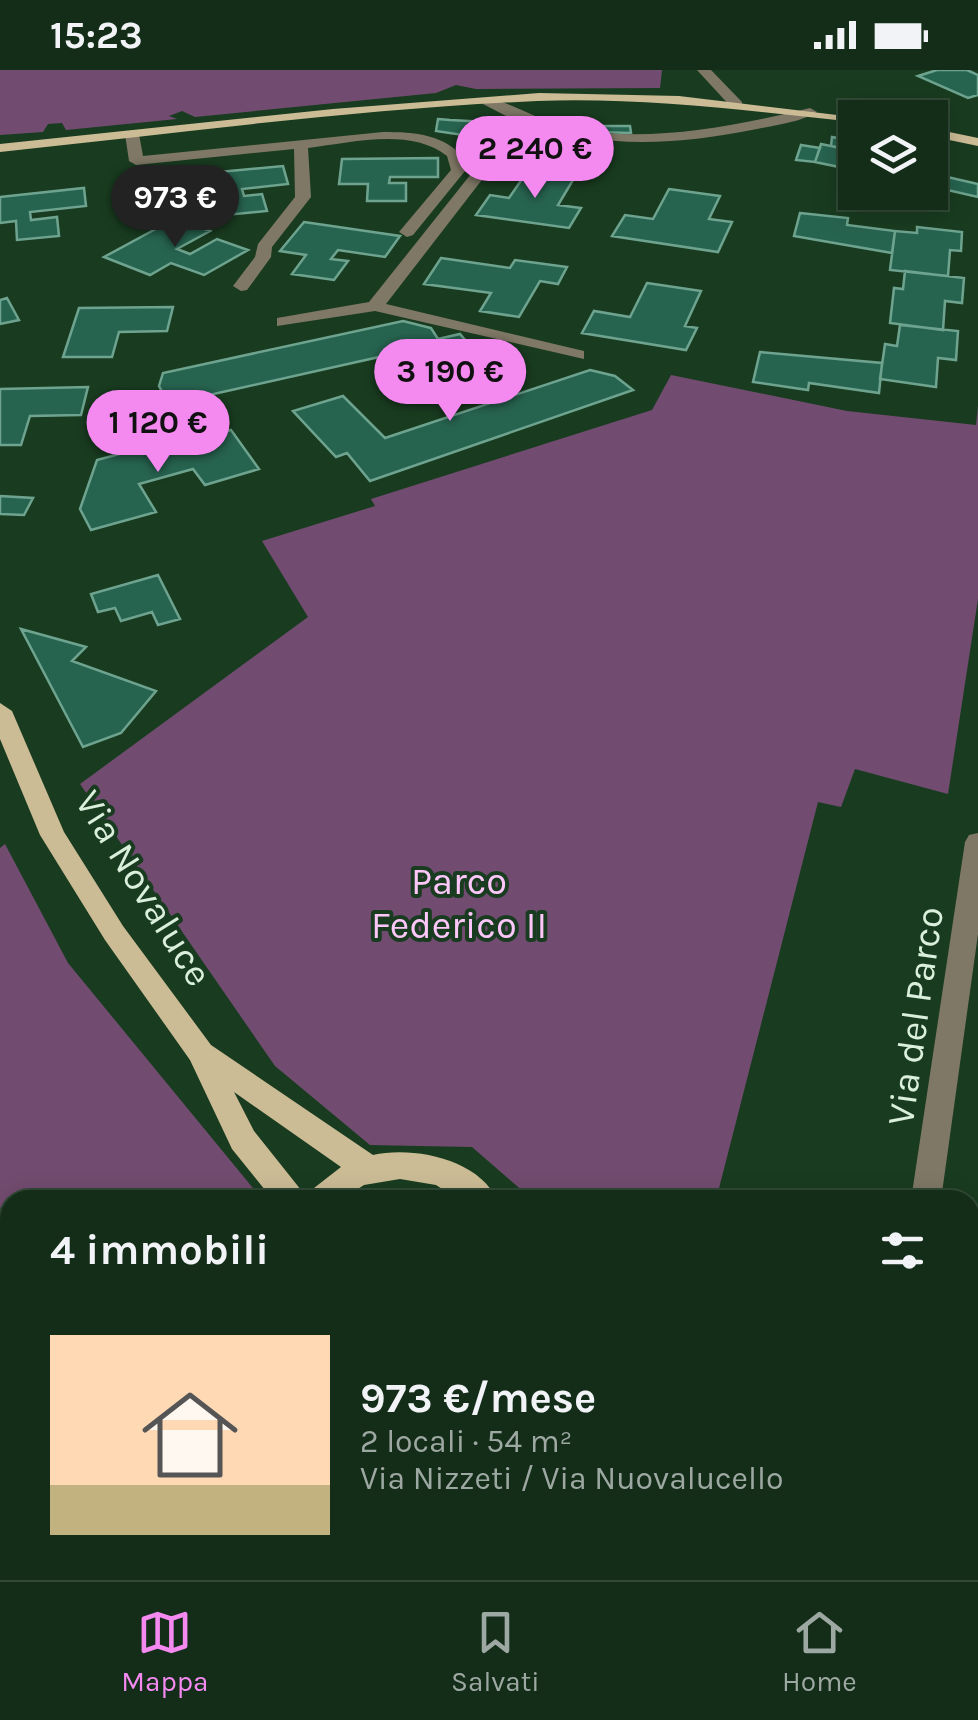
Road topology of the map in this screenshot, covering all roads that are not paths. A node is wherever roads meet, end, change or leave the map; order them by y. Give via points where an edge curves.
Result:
1 (704, 70) edge
2 (488, 101) junction
3 (737, 105) junction
4 (810, 112) junction
5 (838, 116) edge
6 (520, 120) junction
7 (132, 134) junction
8 (948, 136) edge
9 (978, 142) edge
10 (301, 144) junction
11 (0, 147) edge
12 (408, 232) dead end
13 (241, 286) dead end
14 (375, 306) junction
15 (283, 322) dead end
16 (578, 355) dead end
17 (0, 711) edge
18 (978, 842) edge
19 (200, 1052) junction
20 (368, 1169) junction
21 (284, 1190) edge
22 (330, 1190) edge
23 (469, 1190) edge
24 (927, 1190) edge

1 - 3 street
2 - 3 main road
2 - 6 street
2 - 7 main road
3 - 4 main road
4 - 5 main road
4 - 6 street via 744,129 624,139
6 - 14 street
7 - 10 street via 136,161
7 - 11 main road
8 - 9 main road
10 - 12 street via 403,136 454,152 458,171
10 - 13 street via 303,196
14 - 15 street
14 - 16 street
17 - 19 main road, Via Novaluce via 53,834
18 - 24 street, Via del Parco
19 - 20 main road
19 - 21 main road via 243,1140
20 - 22 main road
20 - 23 main road via 422,1166

